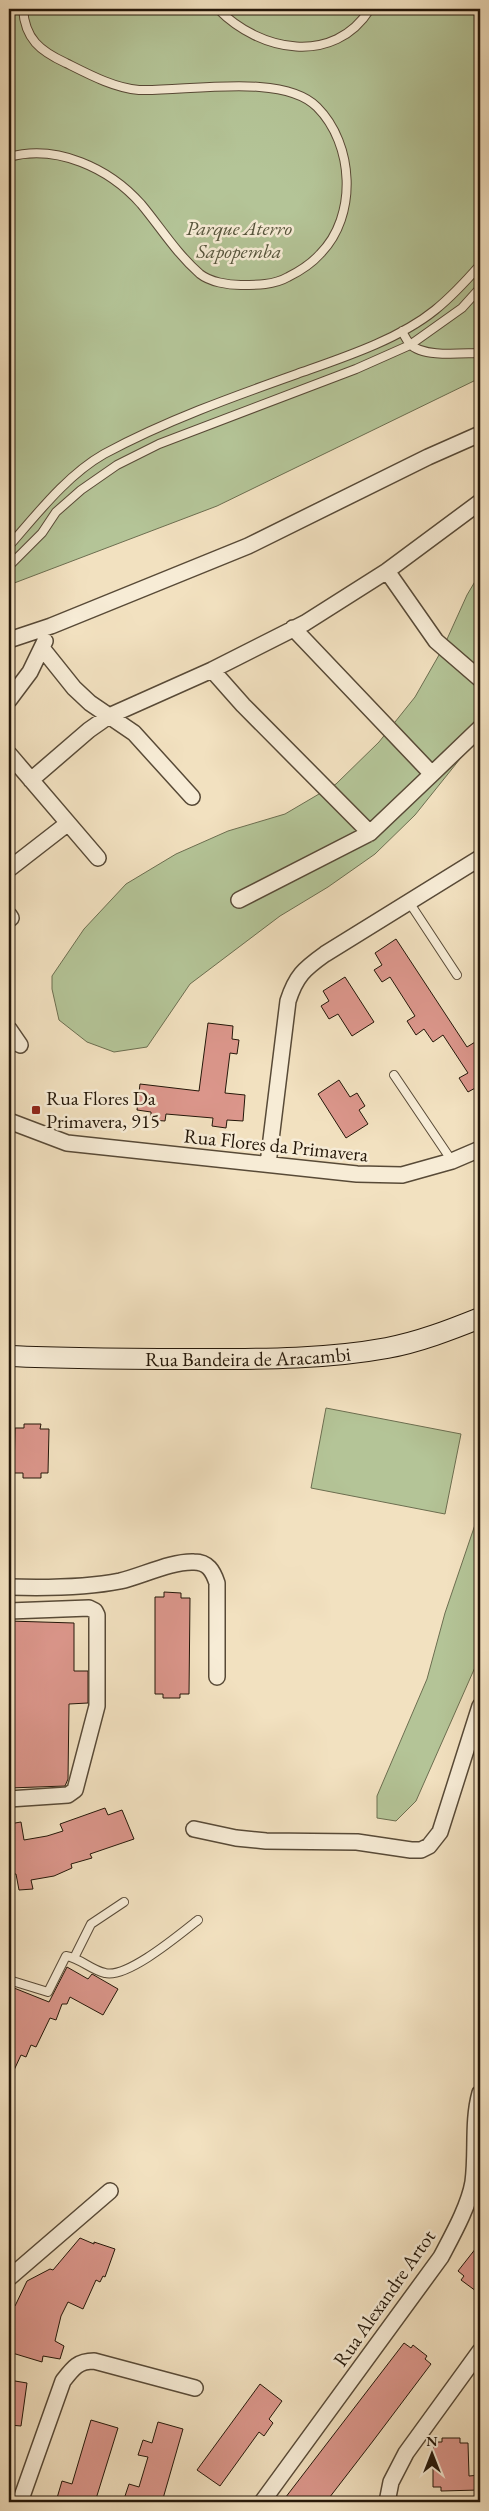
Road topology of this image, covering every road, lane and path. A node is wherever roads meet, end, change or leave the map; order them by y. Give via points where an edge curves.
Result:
1 (23, 9) edge
2 (218, 9) edge
3 (370, 9) edge
4 (9, 157) edge
5 (480, 265) edge
6 (480, 288) edge
7 (402, 331) junction
8 (410, 345) junction
9 (480, 352) edge
10 (480, 434) edge
11 (480, 502) edge
12 (9, 546) edge
13 (9, 566) edge
14 (387, 571) junction
15 (51, 626) junction
16 (294, 628) junction
17 (9, 640) edge
18 (42, 648) junction
19 (212, 670) junction
20 (480, 679) edge
21 (9, 700) edge
22 (109, 716) junction
23 (480, 728) edge
24 (9, 754) edge
25 (432, 774) junction
26 (31, 780) junction
27 (192, 797) dead end
28 (66, 824) junction
29 (370, 833) junction
30 (98, 858) dead end
31 (480, 858) edge
32 (9, 869) edge
33 (239, 900) dead end
34 (409, 902) junction
35 (457, 975) dead end
36 (9, 1029) edge
37 (20, 1045) dead end
38 (394, 1074) dead end
39 (9, 1121) edge
40 (480, 1149) edge
41 (452, 1161) junction
42 (268, 1164) junction
43 (480, 1318) edge
44 (9, 1356) edge
45 (9, 1587) edge
46 (9, 1611) edge
47 (217, 1678) dead end
48 (480, 1706) edge
49 (9, 1799) edge
50 (194, 1829) dead end
51 (124, 1902) dead end
52 (198, 1920) dead end
53 (74, 1958) junction
54 (9, 1980) edge
55 (480, 2093) edge
56 (480, 2168) edge
57 (473, 2183) junction
58 (110, 2191) dead end
59 (9, 2278) edge
60 (480, 2352) edge
61 (195, 2388) dead end
62 (20, 2502) edge
63 (262, 2502) edge
64 (387, 2502) edge

1 - 4 lane via 30,34 46,54 116,85 137,90 270,87 316,105 331,123 341,148 346,169 346,196 337,229 320,254 287,278 262,285 229,285 203,276 184,260 141,204 121,185 81,161 54,154
2 - 3 lane via 252,34 282,46 308,48 330,43 350,32
5 - 7 lane via 434,311
6 - 8 lane via 462,308
7 - 8 lane
7 - 12 lane via 349,355 227,399 102,455 60,489
8 - 9 lane via 436,353
8 - 13 lane via 159,444 117,464 56,512 42,533
10 - 15 street via 248,546
11 - 14 street
14 - 16 street
14 - 20 street via 436,641
15 - 17 street
15 - 18 street
16 - 19 street
16 - 25 street
18 - 21 street via 30,672
18 - 22 street via 74,688
19 - 22 street
19 - 29 street
22 - 26 street
22 - 27 street via 146,744
23 - 25 street
24 - 26 street
25 - 29 street
26 - 28 street
28 - 30 street
28 - 32 street
29 - 33 street
31 - 34 street
34 - 35 lane
34 - 42 street via 306,967 295,982 288,1001
36 - 37 street
38 - 41 lane
39 - 42 street, Rua Flores da Primavera via 67,1143
40 - 41 street, Rua Flores da Primavera
41 - 42 street, Rua Flores da Primavera via 402,1175 357,1174
43 - 44 main road, Rua Bandeira de Aracambi via 388,1348 345,1354 276,1359
45 - 47 street via 95,1584 119,1581 182,1563 206,1565 214,1572 217,1583
46 - 49 street via 89,1608 95,1611 98,1687 94,1720 75,1790 68,1795
48 - 50 street via 440,1832 430,1846 411,1850 357,1842 266,1841
51 - 53 lane via 91,1924
52 - 53 lane via 141,1962 111,1974
53 - 54 lane via 66,1957 48,1992
55 - 57 street, Rua Alexandre Artot via 474,2137
56 - 57 street
57 - 63 street, Rua Alexandre Artot via 441,2257
58 - 59 street
60 - 64 street via 406,2452 391,2482
61 - 62 street via 94,2361 82,2361 63,2381

